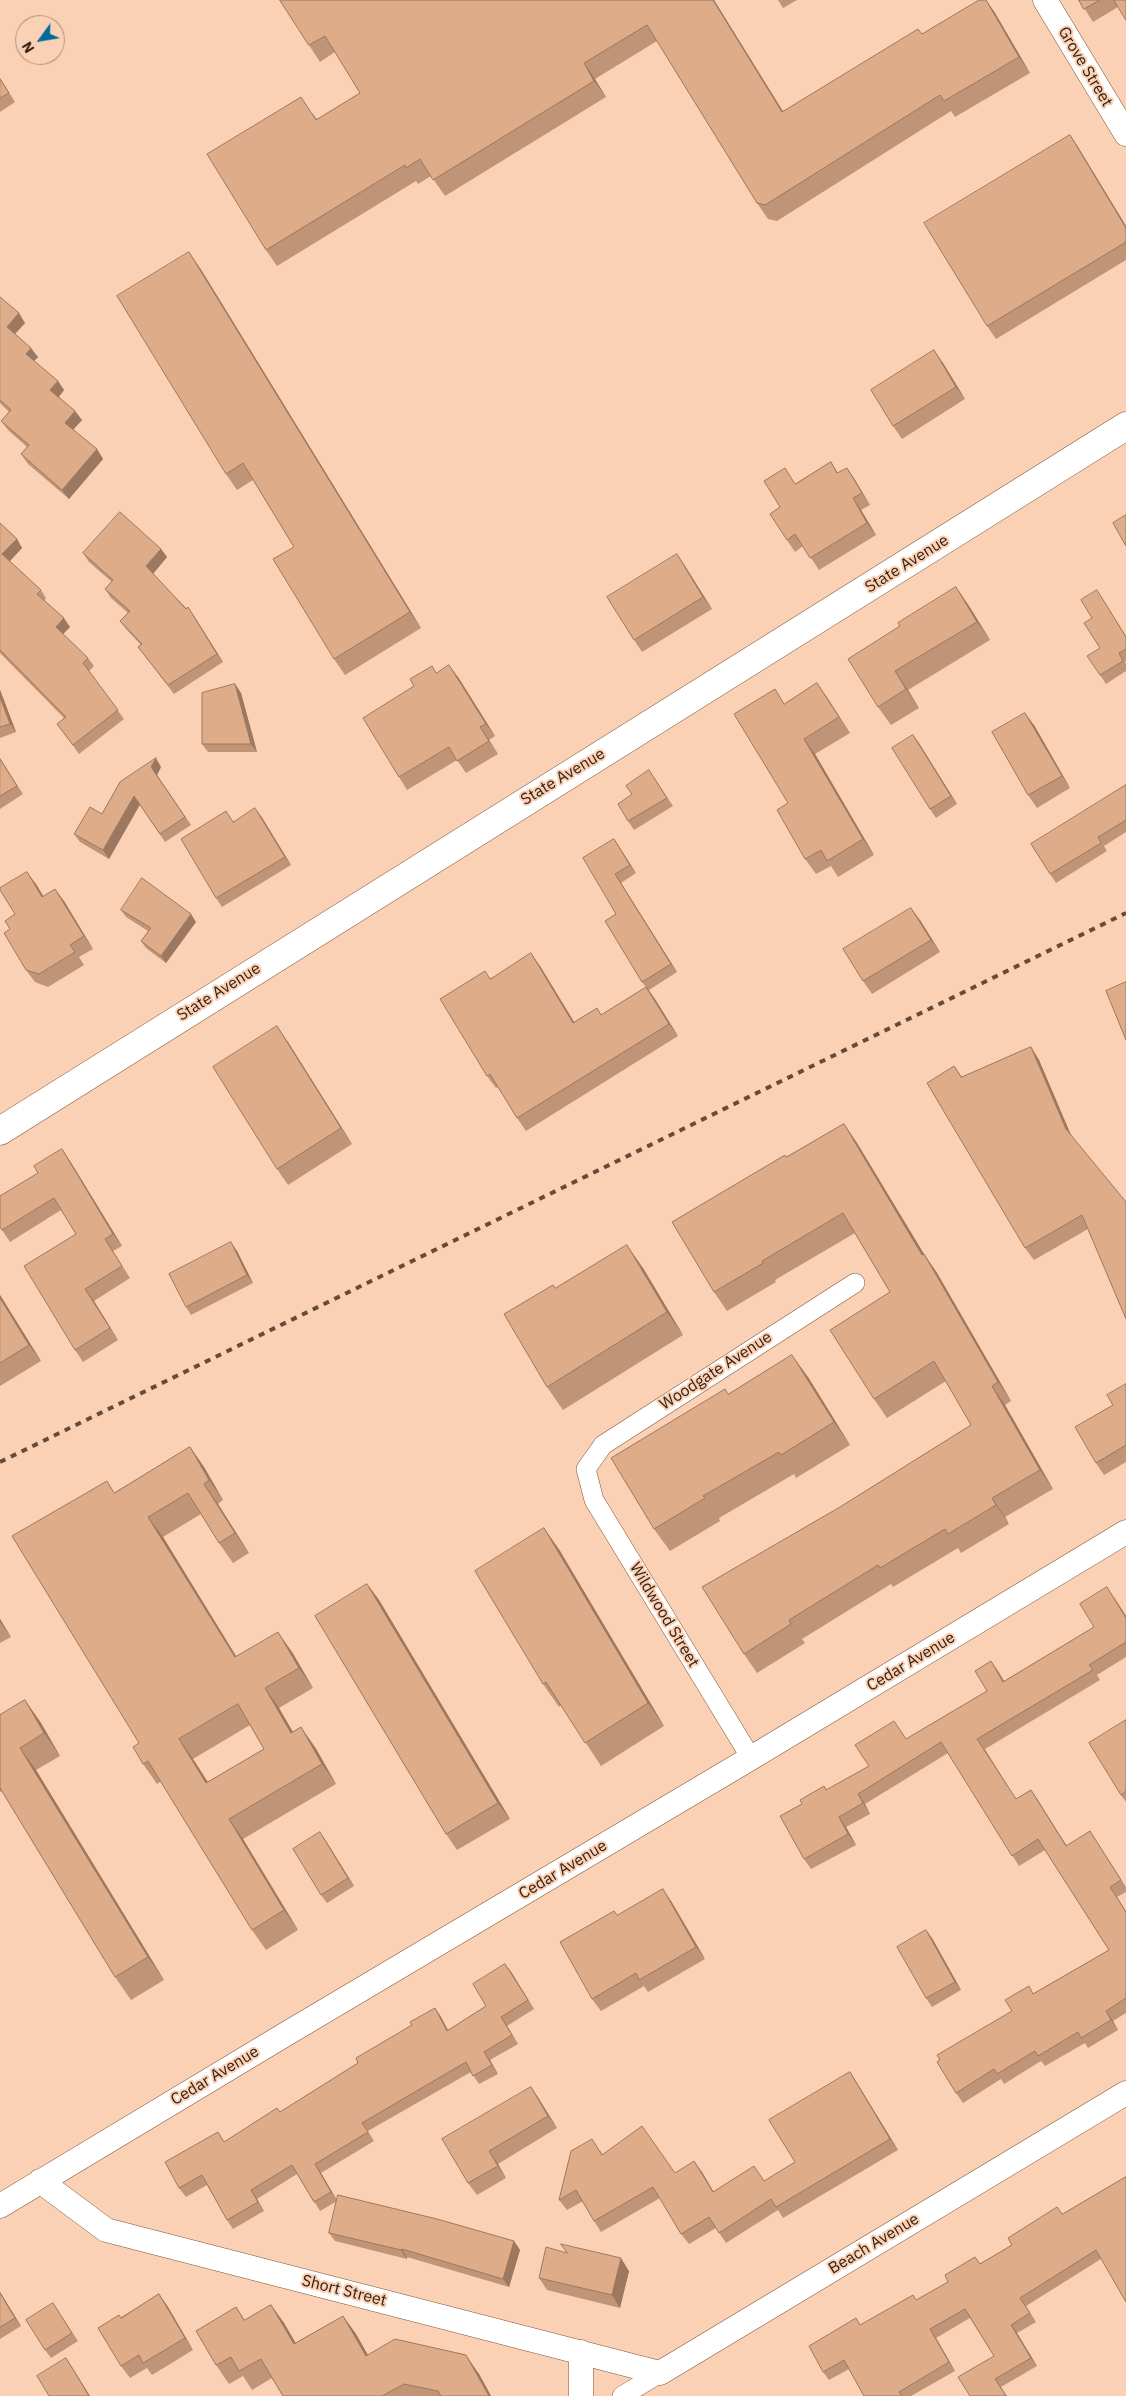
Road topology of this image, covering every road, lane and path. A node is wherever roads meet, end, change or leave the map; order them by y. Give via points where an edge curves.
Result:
1 (1044, 0) edge
2 (1126, 134) edge
3 (1126, 426) edge
4 (3, 1123) edge
5 (855, 1283) dead end
6 (586, 1469) joint
7 (1126, 1532) edge
8 (751, 1758) junction
9 (1126, 2093) edge
10 (40, 2181) junction
11 (0, 2206) edge
12 (581, 2352) junction
13 (660, 2372) junction
14 (581, 2396) edge
15 (622, 2396) edge

1 - 2 street, Grove Street
3 - 4 main road, State Avenue
5 - 6 street, Woodgate Avenue via 603,1445
6 - 8 street, Wildwood Street via 594,1500
7 - 8 street, Cedar Avenue
8 - 10 street, Cedar Avenue
9 - 13 street, Beach Avenue
10 - 11 street, Cedar Avenue
10 - 12 street, Short Street via 106,2230
12 - 13 street, Short Street
12 - 14 street
13 - 15 street, Beach Avenue

